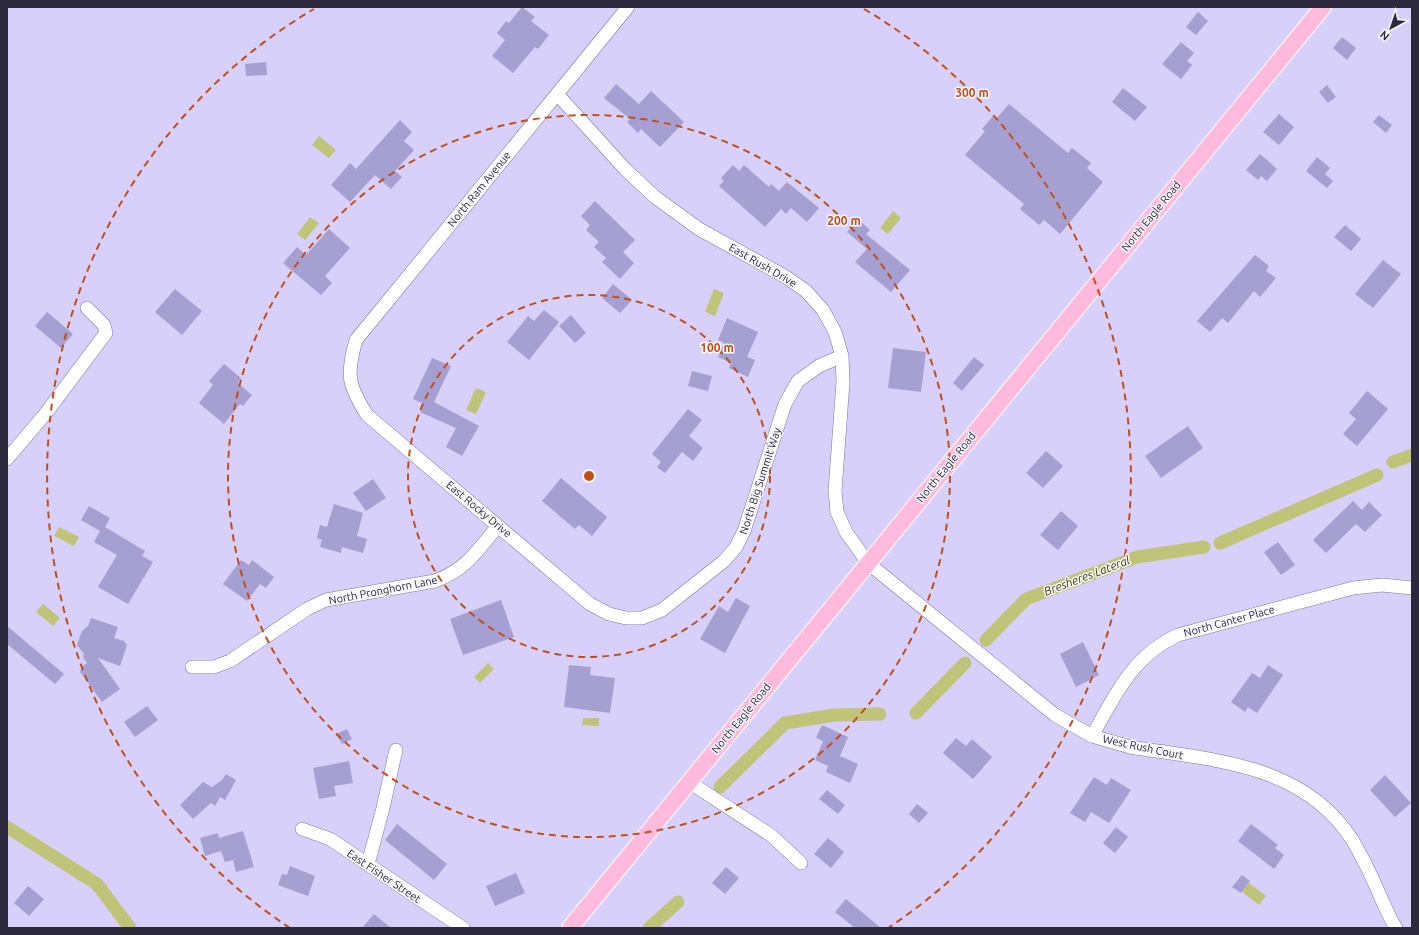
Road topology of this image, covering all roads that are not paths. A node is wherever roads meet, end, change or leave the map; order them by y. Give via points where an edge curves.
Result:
1 (628, 7) edge
2 (1322, 7) edge
3 (557, 94) junction
4 (87, 308) dead end
5 (842, 356) junction
6 (350, 380) joint
7 (7, 459) edge
8 (498, 526) junction
9 (868, 564) junction
10 (1412, 588) edge
11 (626, 618) joint
12 (192, 666) dead end
13 (1092, 736) junction
14 (396, 750) dead end
15 (689, 782) junction
16 (302, 829) dead end
17 (801, 863) dead end
18 (368, 864) junction
19 (463, 928) edge
20 (570, 928) edge
21 (1396, 928) edge

1 - 3 street, North Ram Avenue
2 - 9 main road, North Eagle Road
3 - 5 street, East Rush Drive via 625,169 655,197 699,229 786,277 806,291 823,310 832,326
3 - 6 street, North Ram Avenue via 356,340 350,364
4 - 7 street via 104,325 106,333 46,413
5 - 9 street, East Rush Drive via 843,382 835,491 837,512 846,532
5 - 11 street, North Big Summit Way via 819,366 798,382 785,404 744,531 736,547 724,561 662,610 642,618
6 - 8 street, East Rocky Drive via 354,394 367,415
8 - 11 street, East Rocky Drive via 590,604 609,614
8 - 12 street, North Pronghorn Lane via 466,565 451,575 435,581 326,600 307,609 230,661 214,667
9 - 13 street, West Rush Court via 1044,707 1066,723
9 - 15 main road, North Eagle Road
10 - 13 street, North Canter Place via 1382,585 1339,591 1164,641 1131,670
13 - 21 street, West Rush Court via 1130,747 1252,768 1295,786 1321,805 1352,840
14 - 18 street
15 - 17 street via 772,836
15 - 20 main road, North Eagle Road
16 - 18 street, East Fisher Street via 330,839
18 - 19 street, East Fisher Street

